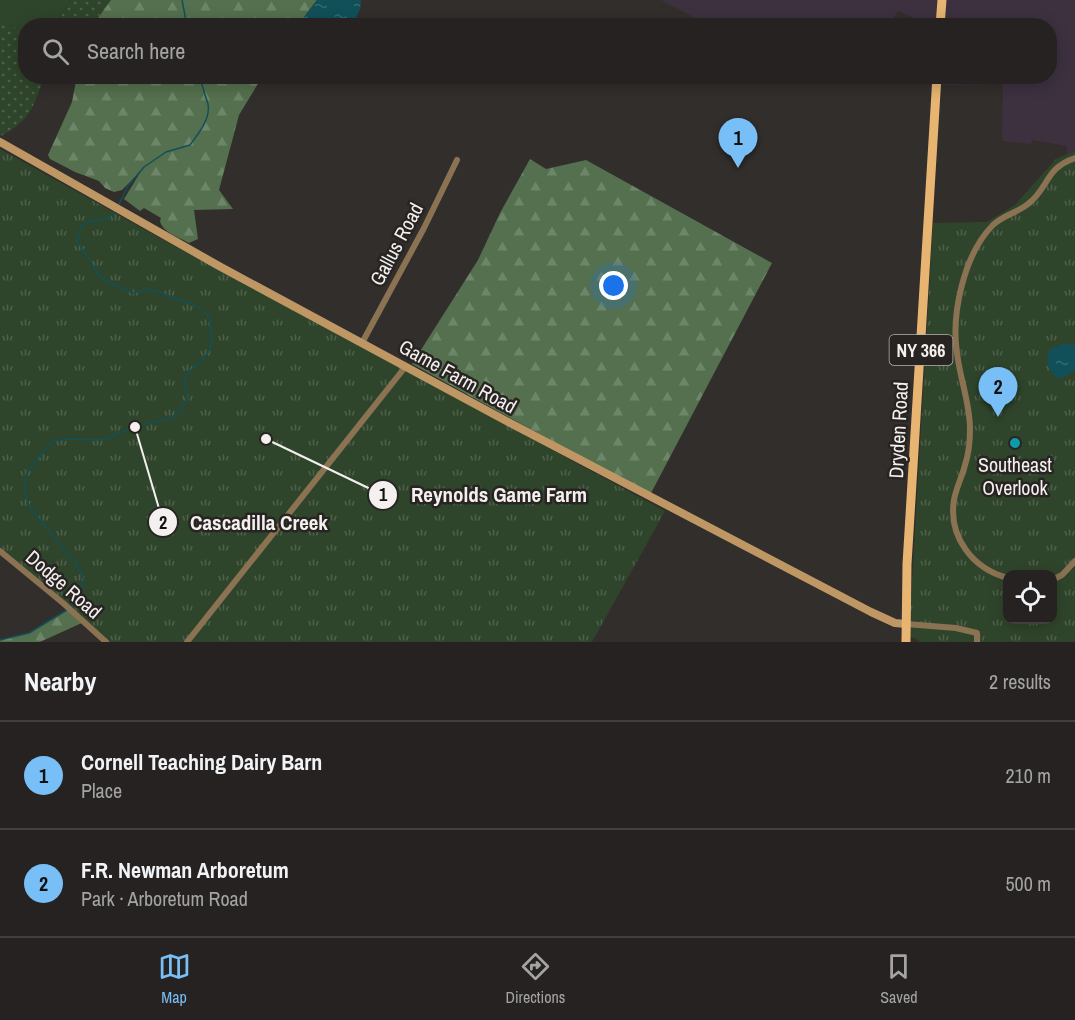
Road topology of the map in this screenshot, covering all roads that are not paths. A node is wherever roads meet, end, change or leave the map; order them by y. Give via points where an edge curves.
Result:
1 (942, 0) edge
2 (941, 18) edge
3 (937, 84) edge
4 (0, 142) edge
5 (1075, 158) edge
6 (457, 160) dead end
7 (362, 343) junction
8 (406, 366) junction
9 (0, 551) edge
10 (1075, 562) edge
11 (1003, 576) edge
12 (1057, 578) edge
13 (906, 624) junction
14 (106, 642) edge
15 (187, 642) edge
16 (906, 642) edge
17 (977, 642) edge

1 - 2 main road
3 - 13 main road, Dryden Road / NY 366
4 - 7 street, Game Farm Road
5 - 11 street via 1054,169 1028,204 990,228 970,261 959,297 956,352 970,416 970,441 954,500 954,521 960,542 973,559
6 - 7 street, Gallus Road
7 - 8 street, Game Farm Road
8 - 13 street, Game Farm Road via 871,612
8 - 15 street
9 - 14 street, Dodge Road
10 - 12 street
13 - 16 main road, Dryden Road / NY 366
13 - 17 street via 977,633

